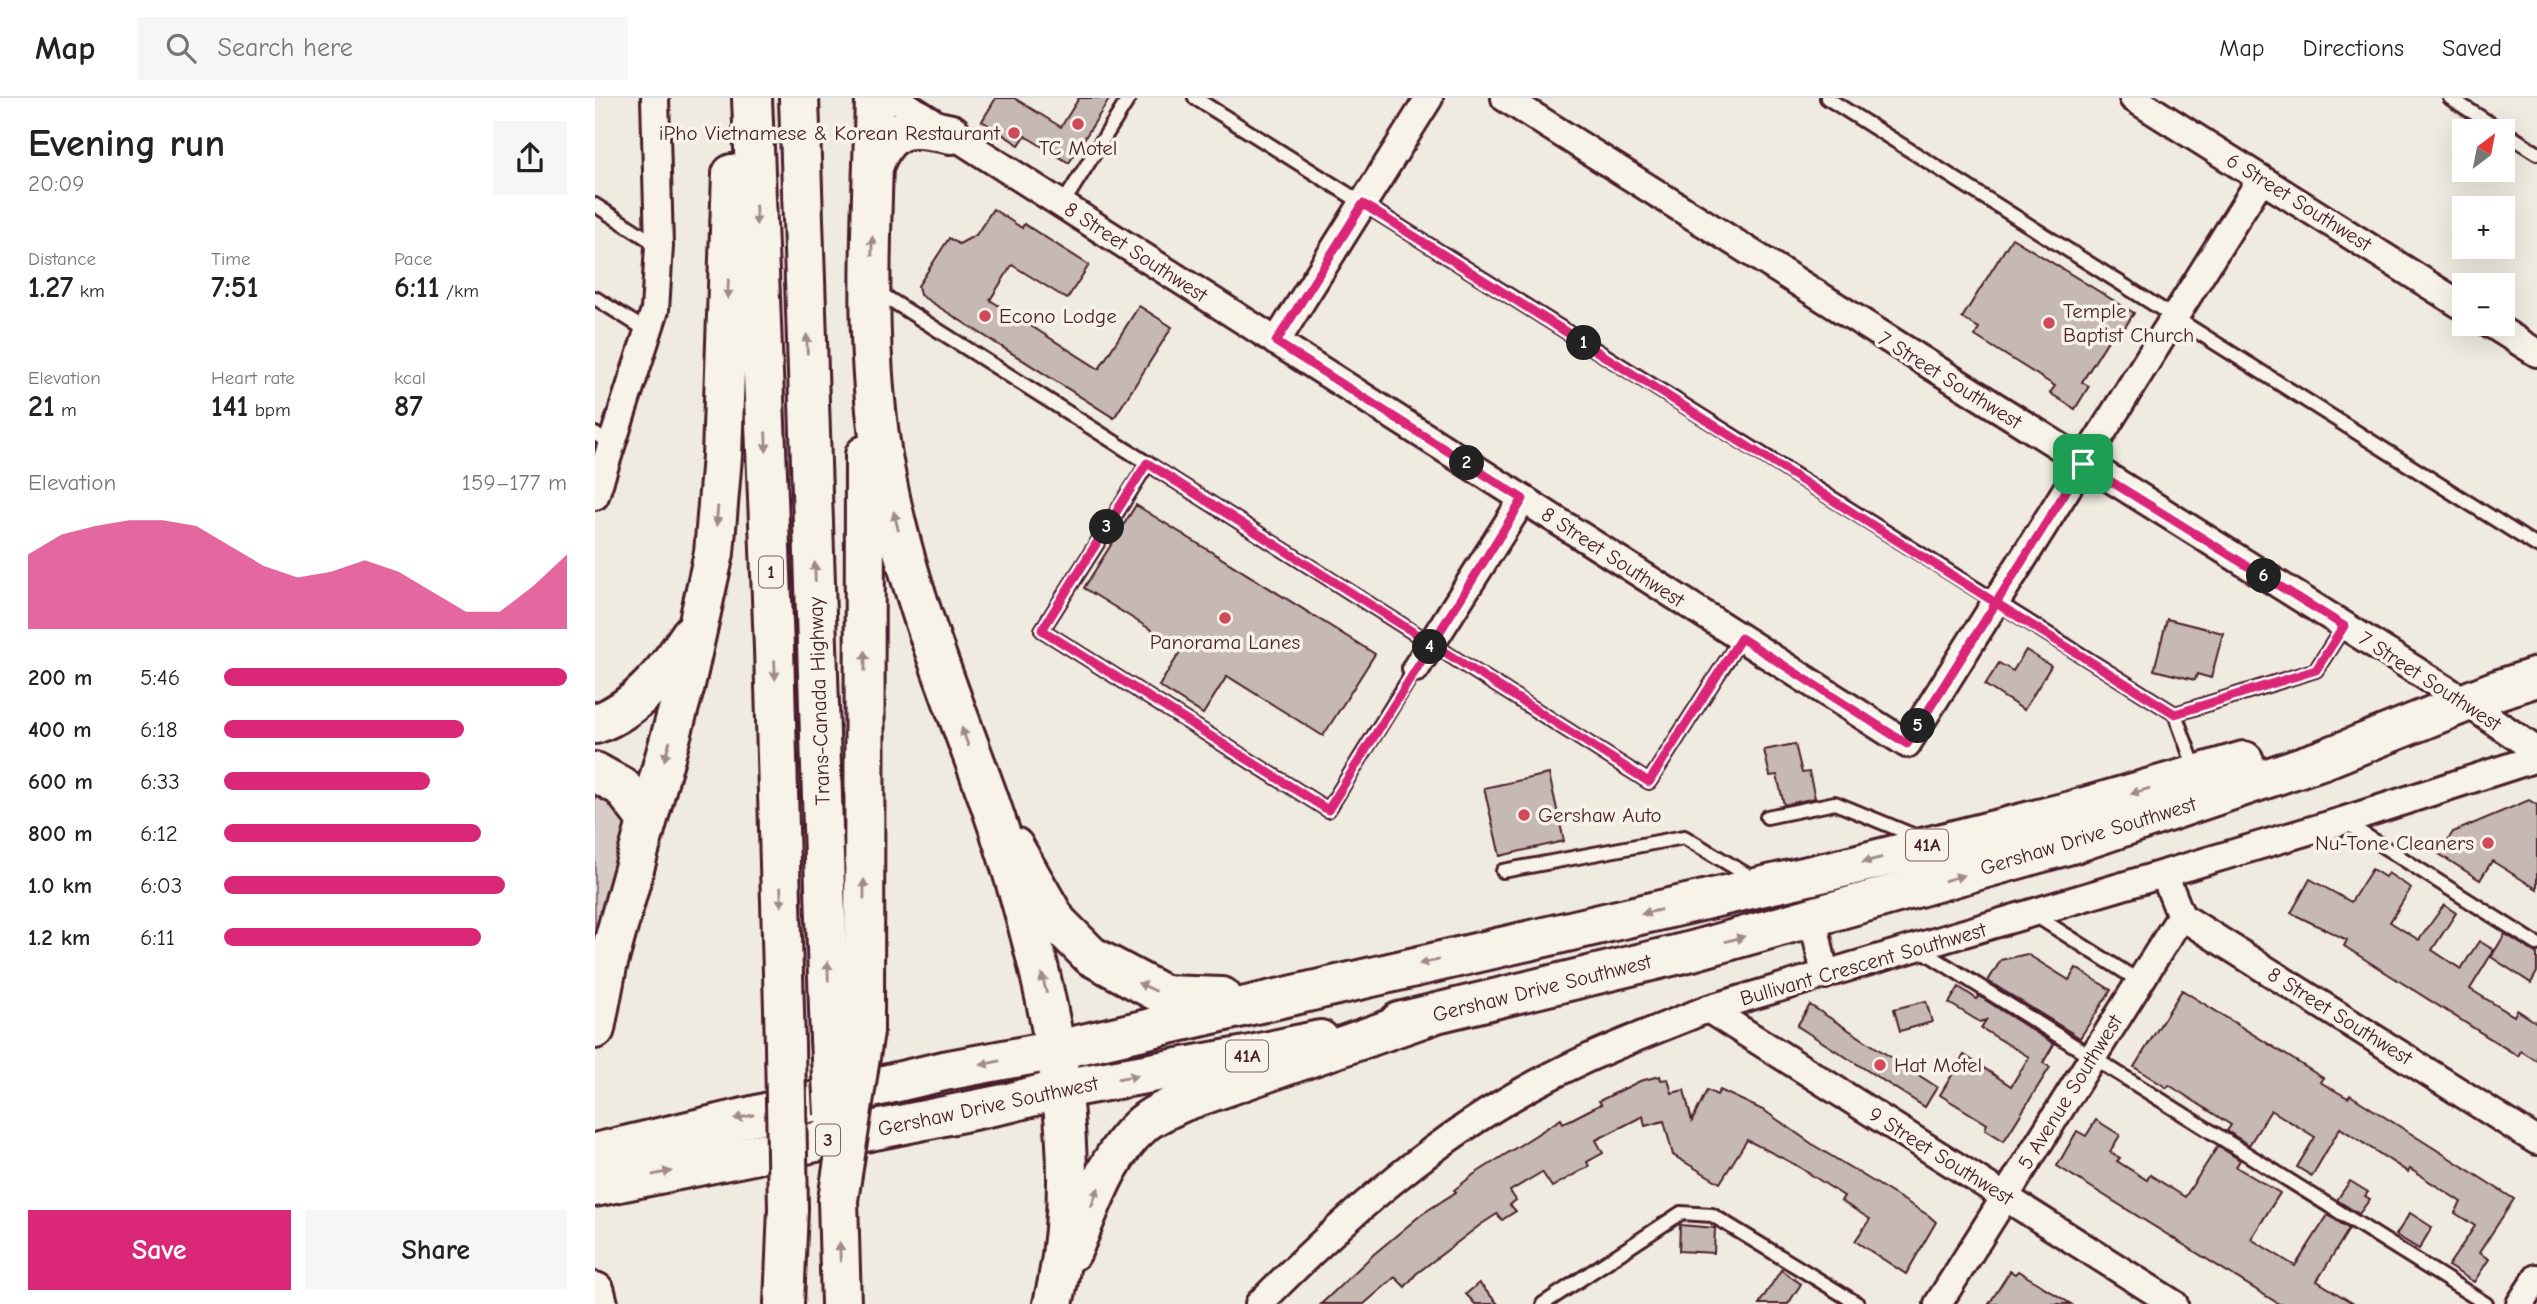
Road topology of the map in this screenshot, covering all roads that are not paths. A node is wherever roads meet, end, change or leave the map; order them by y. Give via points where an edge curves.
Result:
1 (655, 98) edge
2 (734, 98) edge
3 (752, 98) edge
4 (799, 98) edge
5 (875, 98) edge
6 (895, 98) edge
7 (1129, 98) edge
8 (1195, 98) edge
9 (1429, 98) edge
10 (1505, 98) edge
11 (1826, 98) edge
12 (2133, 98) edge
13 (2450, 98) edge
14 (2483, 119) edge
15 (951, 134) junction
16 (2515, 139) edge
17 (2537, 153) edge
18 (873, 167) junction
19 (2261, 179) junction
20 (1363, 204) junction
21 (595, 205) edge
22 (1062, 205) junction
23 (659, 246) junction
24 (871, 288) junction
25 (595, 298) edge
26 (2452, 299) edge
27 (2174, 317) junction
28 (649, 332) junction
29 (2510, 336) edge
30 (1276, 342) junction
31 (2537, 353) edge
32 (872, 373) junction
33 (604, 440) edge
34 (1147, 463) junction
35 (2083, 464) junction
36 (595, 496) edge
37 (1523, 499) junction
38 (2537, 546) edge
39 (1996, 603) junction
40 (702, 617) junction
41 (2344, 626) junction
42 (1741, 638) junction
43 (1432, 644) junction
44 (1416, 668) joint
45 (2537, 677) edge
46 (2466, 702) junction
47 (2175, 714) junction
48 (595, 724) edge
49 (2537, 751) edge
50 (2537, 758) edge
51 (595, 772) edge
52 (2197, 774) junction
53 (989, 801) junction
54 (1767, 817) dead end
55 (647, 820) junction
56 (2342, 821) junction
57 (1934, 844) junction
58 (1503, 871) dead end
59 (2164, 874) junction
60 (1766, 886) junction
61 (2032, 914) junction
62 (2181, 916) junction
63 (1812, 918) junction
64 (2537, 944) edge
65 (1920, 948) junction
66 (1383, 972) junction
67 (1825, 975) junction
68 (601, 980) edge
69 (2139, 981) junction
70 (1708, 1009) junction
71 (1431, 1015) junction
72 (595, 1029) edge
73 (847, 1035) junction
74 (1057, 1050) junction
75 (2093, 1054) junction
76 (1061, 1089) junction
77 (2537, 1141) edge
78 (595, 1153) edge
79 (595, 1187) edge
80 (2004, 1196) junction
81 (788, 1209) junction
82 (2537, 1278) edge
83 (595, 1292) edge
84 (1056, 1293) edge
85 (598, 1304) edge
86 (784, 1304) edge
87 (792, 1304) edge
88 (841, 1304) edge
89 (1259, 1304) edge
90 (1543, 1304) edge
91 (1858, 1304) edge
92 (1938, 1304) edge
93 (2174, 1304) edge
94 (2486, 1304) edge
95 (2520, 1304) edge

1 - 23 street
2 -> 40 main road via 722,456 714,553
3 -> 81 main road, Trans-Canada Highway / 1, bridge via 774,648
73 -> 4 main road, Trans-Canada Highway / 1
5 - 18 main road
6 - 15 street, 8 Street Southwest
7 - 22 lane
8 - 20 lane
9 - 20 street
10 - 35 street, 7 Street Southwest
11 - 27 lane
12 - 19 street, 6 Street Southwest
13 - 14 lane
15 - 18 main road via 902,130 884,142
15 - 22 street, 8 Street Southwest
16 - 17 lane
24 -> 18 main road
19 - 26 street, 6 Street Southwest
19 - 27 street
20 - 30 street
20 - 39 lane
21 - 23 lane
22 - 30 street, 8 Street Southwest
23 - 28 street
24 - 32 main road
24 - 34 lane
25 - 28 lane
27 - 35 street
27 - 38 lane
28 - 33 street
29 - 31 street
30 - 37 street, 8 Street Southwest
53 -> 32 main road via 933,652 908,569 887,486
73 -> 32 main road via 865,411
33 - 36 street
34 - 43 lane
34 - 44 lane via 1042,630 1328,810
35 - 39 street
35 - 41 street, 7 Street Southwest
37 - 42 street, 8 Street Southwest
37 - 43 street
39 - 42 street, 8 Street Southwest via 1907,744
39 - 47 lane
40 - 48 main road via 650,688
40 -> 55 main road
41 - 46 street, 7 Street Southwest
41 - 47 lane via 2316,670
42 - 43 lane via 1649,782
43 - 44 street
45 - 46 main road, Gershaw Drive Southwest / 41A
46 - 49 street, 7 Street Southwest
46 - 52 main road, Gershaw Drive Southwest / 41A
63 -> 46 main road, Gershaw Drive Southwest / 41A via 2166,814 2324,759
47 - 52 lane
50 - 56 street, Bullivant Crescent Southwest
51 - 55 main road via 622,787
52 -> 57 main road, Gershaw Drive Southwest / 41A
66 -> 53 main road via 1228,996 1188,998 1149,989 1091,956 1057,922
74 -> 53 main road via 1030,927
54 - 57 lane via 1835,803
55 - 68 main road
56 - 59 street, Bullivant Crescent Southwest
56 - 64 lane
57 -> 60 main road, Gershaw Drive Southwest / 41A
58 - 60 lane via 1684,837
59 - 61 street, Bullivant Crescent Southwest
59 - 62 street
60 -> 66 main road, Gershaw Drive Southwest / 41A
61 - 65 street, Bullivant Crescent Southwest
61 - 69 lane
62 - 69 street, 5 Avenue Southwest
62 - 77 street, 8 Street Southwest
63 - 67 street
71 -> 63 main road, Gershaw Drive Southwest / 41A
65 - 67 street, Bullivant Crescent Southwest
65 - 75 lane
66 - 74 main road, Gershaw Drive Southwest / 41A
67 - 70 street, Bullivant Crescent Southwest
68 - 72 main road
69 - 75 street, 5 Avenue Southwest
70 - 80 street, 9 Street Southwest
70 - 89 street, Bullivant Crescent Southwest via 1551,1076 1478,1120 1356,1211
76 -> 71 main road, Gershaw Drive Southwest / 41A via 1246,1056
84 -> 71 main road via 1101,1182 1121,1148 1145,1122 1182,1102
88 -> 73 main road, Trans-Canada Highway / 1, bridge via 838,1200
74 - 76 main road
74 -> 78 main road, Gershaw Drive Southwest / 3 via 944,1071
75 - 80 street, 5 Avenue Southwest
75 - 94 lane
79 -> 76 main road, Gershaw Drive Southwest / 3
76 - 84 main road via 1068,1159
80 - 92 street, 5 Avenue Southwest
80 - 93 street, 9 Street Southwest
81 - 86 main road
81 - 87 main road, Trans-Canada Highway / 1
82 - 95 street
83 - 85 main road
90 - 91 lane via 1681,1213 1712,1215

